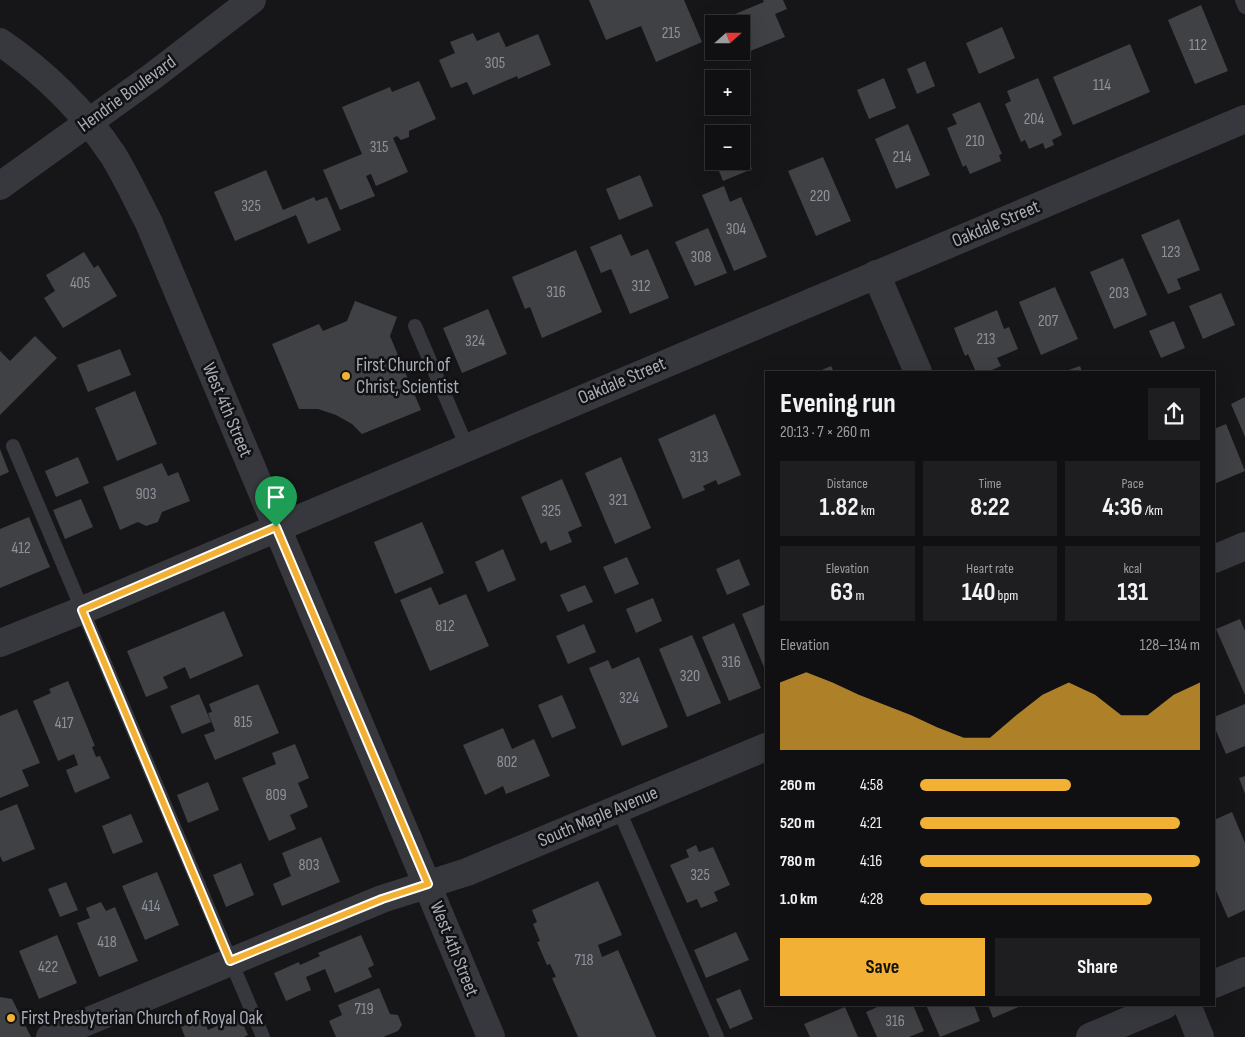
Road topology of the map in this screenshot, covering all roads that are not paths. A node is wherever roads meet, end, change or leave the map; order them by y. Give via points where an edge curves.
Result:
1 (252, 0) edge
2 (1242, 0) edge
3 (1245, 8) edge
4 (0, 42) edge
5 (1245, 119) edge
6 (88, 122) junction
7 (0, 186) edge
8 (876, 274) junction
9 (415, 326) dead end
10 (918, 371) edge
11 (13, 446) dead end
12 (467, 447) junction
13 (276, 527) junction
14 (1245, 546) edge
15 (1215, 559) edge
16 (82, 610) junction
17 (0, 643) edge
18 (765, 747) edge
19 (618, 808) junction
20 (428, 884) junction
21 (230, 961) junction
22 (1245, 971) edge
23 (1215, 984) edge
24 (1163, 1006) edge
25 (1187, 1006) edge
26 (50, 1037) edge
27 (263, 1037) edge
28 (491, 1037) edge
29 (717, 1037) edge
30 (1090, 1037) edge
31 (1200, 1037) edge

1 - 6 street, Hendrie Boulevard
2 - 3 lane
4 - 6 street, West 4th Street via 60,92
5 - 8 street, Oakdale Street
6 - 7 street, Hendrie Boulevard
6 - 13 street, West 4th Street via 113,155 148,223
8 - 10 street
8 - 12 street, Oakdale Street
9 - 12 lane
11 - 16 lane
12 - 13 street, Oakdale Street
13 - 16 street, Oakdale Street
13 - 20 street, West 4th Street
14 - 15 street
16 - 17 street, Oakdale Street
16 - 21 lane
18 - 19 street, South Maple Avenue
19 - 20 street, South Maple Avenue via 467,872
19 - 29 lane
20 - 21 street, South Maple Avenue via 382,899
20 - 28 street, West 4th Street
21 - 26 street, South Maple Avenue
21 - 27 lane
22 - 23 street
24 - 30 street
25 - 31 street

